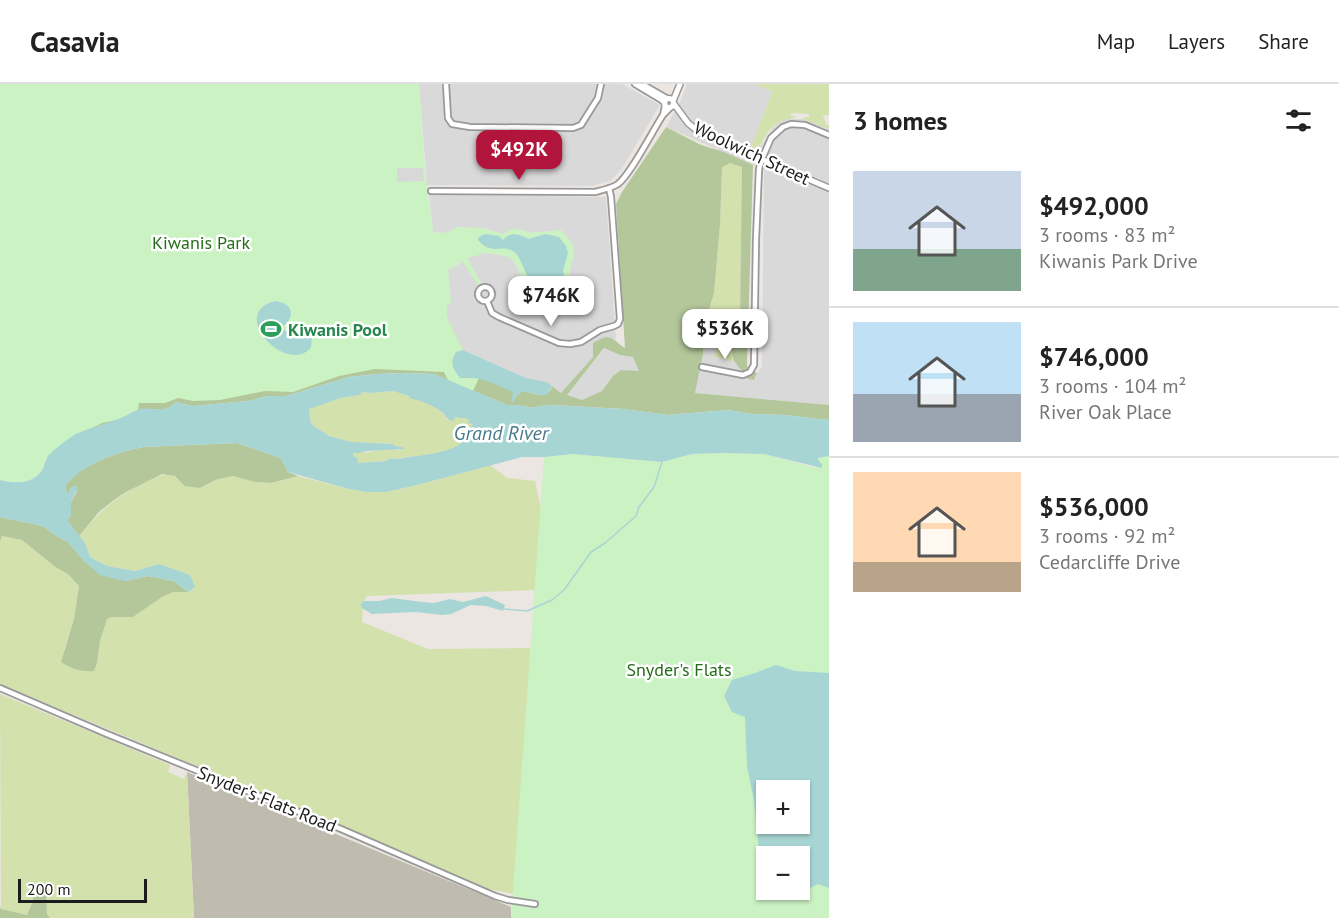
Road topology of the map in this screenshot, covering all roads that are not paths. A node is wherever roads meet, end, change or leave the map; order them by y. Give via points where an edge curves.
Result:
1 (446, 84) edge
2 (602, 84) edge
3 (635, 84) edge
4 (642, 84) edge
5 (679, 86) edge
6 (669, 104) junction
7 (829, 135) edge
8 (762, 159) junction
9 (609, 188) junction
10 (829, 188) edge
11 (431, 191) dead end
12 (487, 301) dead end
13 (702, 367) dead end
14 (0, 688) edge
15 (536, 904) dead end

1 - 2 street via 448,118 452,124 573,128 581,125
3 - 6 street
4 - 6 street
5 - 6 street
6 - 8 street, Woolwich Street via 700,133
6 - 9 street via 628,172
7 - 8 street via 791,124 771,138
8 - 10 street, Woolwich Street
8 - 13 street via 754,365 743,375
9 - 11 street via 595,192
9 - 12 street via 618,324 581,342 559,343 492,313
14 - 15 street, Snyder's Flats Road via 495,896

